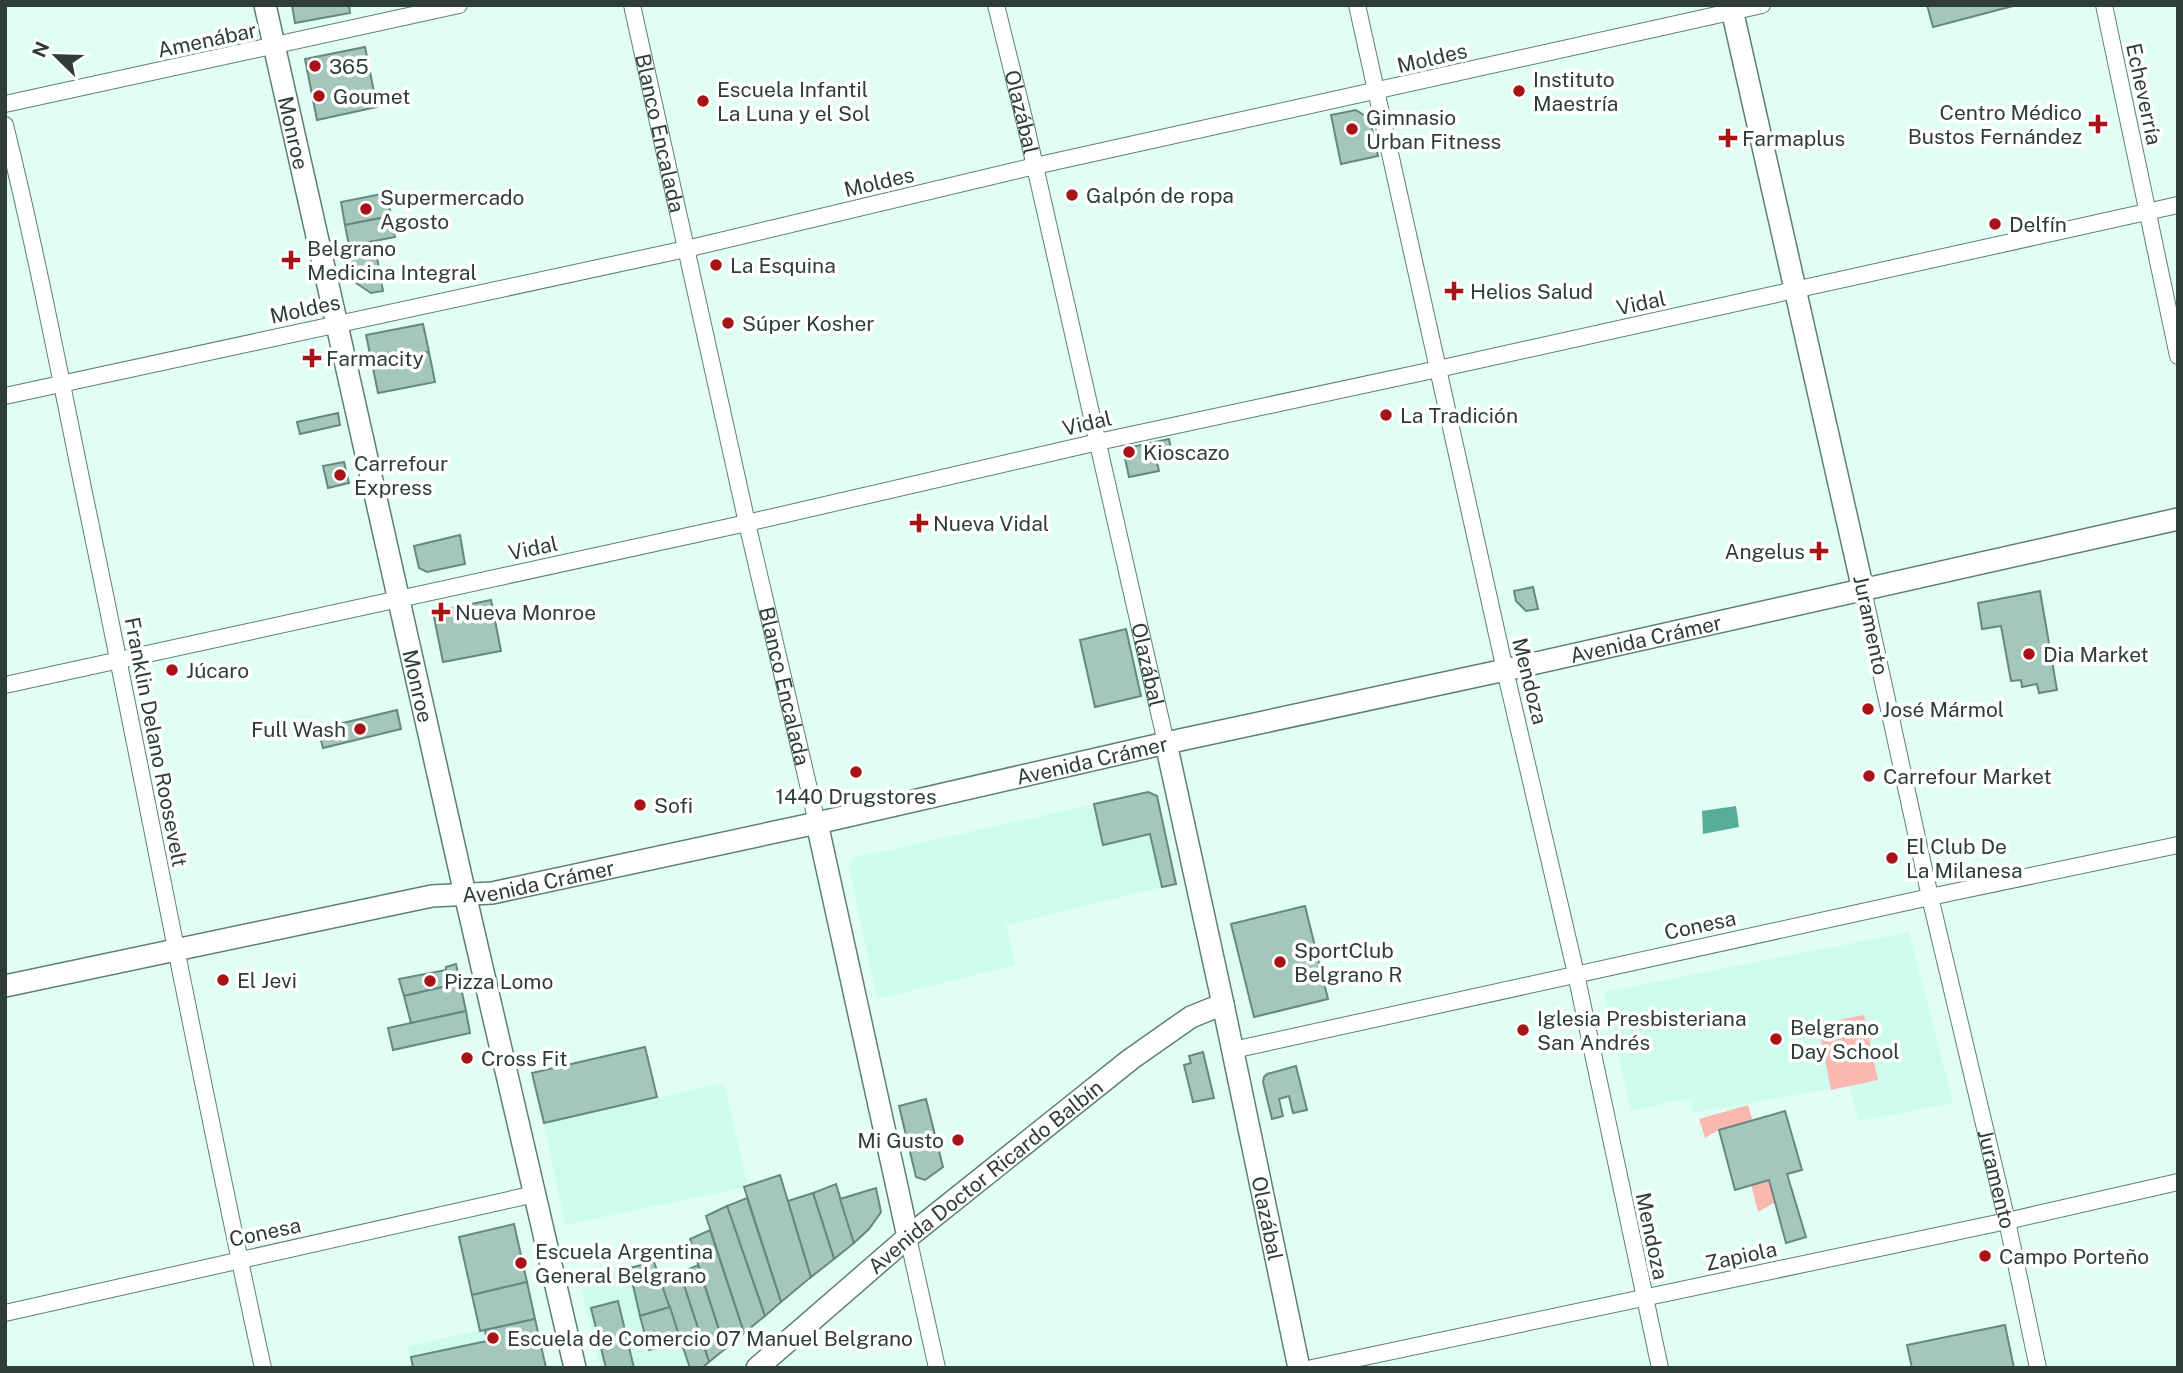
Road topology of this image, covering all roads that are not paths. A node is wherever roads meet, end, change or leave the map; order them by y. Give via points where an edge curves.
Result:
1 (265, 5) edge
2 (459, 5) edge
3 (632, 5) edge
4 (996, 5) edge
5 (1357, 5) edge
6 (1762, 5) edge
7 (2104, 5) edge
8 (1732, 9) edge
9 (275, 47) junction
10 (1377, 92) junction
11 (5, 104) edge
12 (5, 125) edge
13 (1035, 166) junction
14 (2178, 205) edge
15 (2147, 212) junction
16 (686, 249) junction
17 (1795, 291) junction
18 (337, 324) junction
19 (2178, 356) edge
20 (1438, 369) junction
21 (62, 383) junction
22 (5, 396) edge
23 (1098, 442) junction
24 (2178, 519) edge
25 (747, 523) junction
26 (1863, 590) junction
27 (399, 598) junction
28 (119, 659) junction
29 (1505, 670) junction
30 (5, 685) edge
31 (1166, 743) junction
32 (817, 823) junction
33 (2178, 845) edge
34 (465, 894) junction
35 (1930, 897) junction
36 (175, 950) junction
37 (1576, 974) junction
38 (5, 986) edge
39 (1223, 1004) junction
40 (1233, 1050) junction
41 (2178, 1182) edge
42 (535, 1194) junction
43 (2007, 1221) junction
44 (908, 1237) junction
45 (239, 1259) junction
46 (1644, 1298) junction
47 (5, 1313) edge
48 (263, 1368) edge
49 (575, 1368) edge
50 (757, 1368) edge
51 (937, 1368) edge
52 (1299, 1368) edge
53 (1312, 1368) edge
54 (1660, 1368) edge
55 (2038, 1368) edge

1 - 9 main road, Monroe
2 - 9 street, Amenábar
3 - 16 street, Blanco Encalada
4 - 13 street, Olazábal
5 - 10 street, Mendoza
6 - 8 street, Moldes
7 - 15 street, Echeverría
8 - 10 street, Moldes
8 - 17 main road, Juramento
9 - 11 street, Amenábar
9 - 18 main road, Monroe
10 - 13 street, Moldes
10 - 20 street, Mendoza
12 - 21 street, Franklin Delano Roosevelt
13 - 16 street, Moldes
13 - 23 street, Olazábal
14 - 15 street, Vidal
15 - 17 street, Vidal
15 - 19 street, Echeverría
16 - 18 street, Moldes
16 - 25 street, Blanco Encalada
17 - 20 street, Vidal
17 - 26 main road, Juramento
18 - 21 street, Moldes
18 - 27 main road, Monroe
20 - 23 street, Vidal
20 - 29 street, Mendoza
21 - 22 street, Moldes
21 - 28 street, Franklin Delano Roosevelt
23 - 25 street, Vidal
23 - 31 street, Olazábal
24 - 26 main road, Avenida Crámer
25 - 27 street, Vidal
25 - 32 street, Blanco Encalada
26 - 29 main road, Avenida Crámer
26 - 35 street, Juramento
27 - 28 street, Vidal
27 - 34 main road, Monroe
28 - 30 street, Vidal
28 - 36 street, Franklin Delano Roosevelt
29 - 31 main road, Avenida Crámer
29 - 37 street, Mendoza
31 - 32 main road, Avenida Crámer
31 - 39 main road, Olazábal
32 - 34 main road, Avenida Crámer via 492,893
32 - 44 main road, Blanco Encalada
33 - 35 street, Conesa
34 - 36 main road, Avenida Crámer via 432,896
34 - 42 main road, Monroe
35 - 37 street, Conesa
35 - 43 street, Juramento
36 - 38 main road, Avenida Crámer
36 - 45 street, Franklin Delano Roosevelt
37 - 40 street, Conesa
37 - 46 street, Mendoza
39 - 40 main road, Olazábal
39 - 44 main road, Avenida Doctor Ricardo Balbín via 1164,1034
40 - 52 main road, Olazábal
41 - 43 street, Zapiola
42 - 45 street, Conesa
42 - 49 main road, Monroe
43 - 46 street, Zapiola
43 - 55 street, Juramento
44 - 50 main road, Avenida Doctor Ricardo Balbín
44 - 51 street, Blanco Encalada
45 - 47 street, Conesa
45 - 48 street, Franklin Delano Roosevelt
46 - 53 street, Zapiola
46 - 54 street, Mendoza

